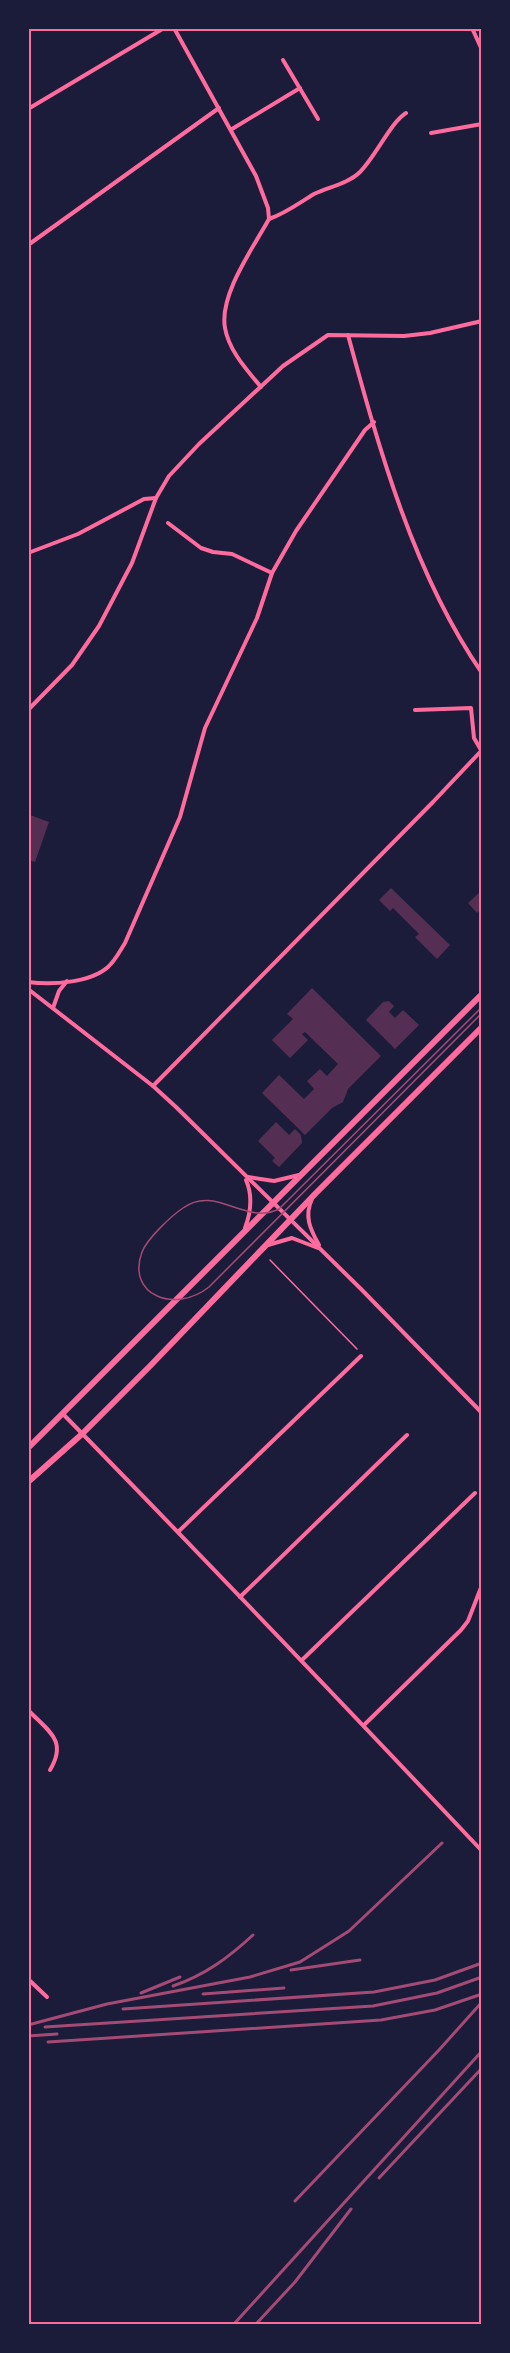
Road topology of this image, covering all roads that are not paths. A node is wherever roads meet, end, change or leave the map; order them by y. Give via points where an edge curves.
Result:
1 (164, 28) edge
2 (174, 28) edge
3 (472, 28) edge
4 (482, 50) edge
5 (283, 60) dead end
6 (300, 88) junction
7 (219, 108) junction
8 (28, 109) edge
9 (406, 113) dead end
10 (318, 119) dead end
11 (482, 124) edge
12 (232, 129) junction
13 (431, 133) dead end
14 (269, 219) junction
15 (28, 245) edge
16 (482, 321) edge
17 (348, 335) junction
18 (261, 387) junction
19 (374, 422) junction
20 (156, 498) junction
21 (168, 523) dead end
22 (28, 553) edge
23 (272, 573) junction
24 (482, 673) edge
25 (28, 710) edge
26 (415, 710) dead end
27 (481, 750) edge
28 (67, 981) junction
29 (28, 982) edge
30 (28, 989) edge
31 (482, 994) edge
32 (53, 1008) junction
33 (482, 1027) edge
34 (153, 1086) junction
35 (303, 1174) junction
36 (245, 1177) junction
37 (315, 1194) junction
38 (273, 1203) junction
39 (291, 1220) junction
40 (244, 1233) junction
41 (267, 1245) junction
42 (323, 1251) junction
43 (361, 1356) road end
44 (482, 1413) edge
45 (63, 1414) junction
46 (82, 1434) junction
47 (407, 1435) dead end
48 (28, 1448) edge
49 (28, 1482) edge
50 (476, 1493) dead end
51 (179, 1531) junction
52 (482, 1585) edge
53 (240, 1597) junction
54 (302, 1660) junction
55 (28, 1710) edge
56 (364, 1725) junction
57 (50, 1770) dead end
58 (482, 1851) edge
59 (28, 1979) edge
60 (47, 1997) dead end

1 - 8 street
2 - 7 street
3 - 4 street
5 - 6 street
6 - 10 street
6 - 12 street
7 - 12 street
7 - 15 street
9 - 14 street via 358,174
11 - 13 street
12 - 14 street via 263,192
14 - 18 street via 246,259 224,316 232,348
16 - 17 street via 404,336
17 - 18 street via 328,335 318,340
17 - 19 street
18 - 20 street via 184,459
19 - 23 street via 308,513
19 - 24 street via 400,507 428,575 455,631
20 - 22 street via 144,499 78,534
20 - 25 street via 132,563 99,626 72,665
21 - 23 street via 201,548 232,554
23 - 28 street via 257,618 205,728 180,817 125,943 108,967
26 - 27 street via 471,708 474,738
27 - 34 street
28 - 29 street
28 - 32 street
30 - 32 street
31 - 35 main road
32 - 34 street
33 - 37 main road
34 - 36 street
35 - 36 street via 274,1181
35 - 38 main road
36 - 38 street
36 - 40 street via 250,1204
37 - 39 main road
37 - 42 street via 308,1216
38 - 39 street
38 - 40 main road
39 - 41 main road
39 - 42 street
40 - 45 main road
41 - 42 street via 292,1238
41 - 46 main road
42 - 44 street
43 - 51 street
45 - 46 street
45 - 48 main road
46 - 49 main road
46 - 51 street
47 - 53 street
50 - 54 street
51 - 53 street
52 - 56 street via 461,1630
53 - 54 street
54 - 56 street
55 - 57 street via 56,1739 58,1752
56 - 58 street
59 - 60 street

